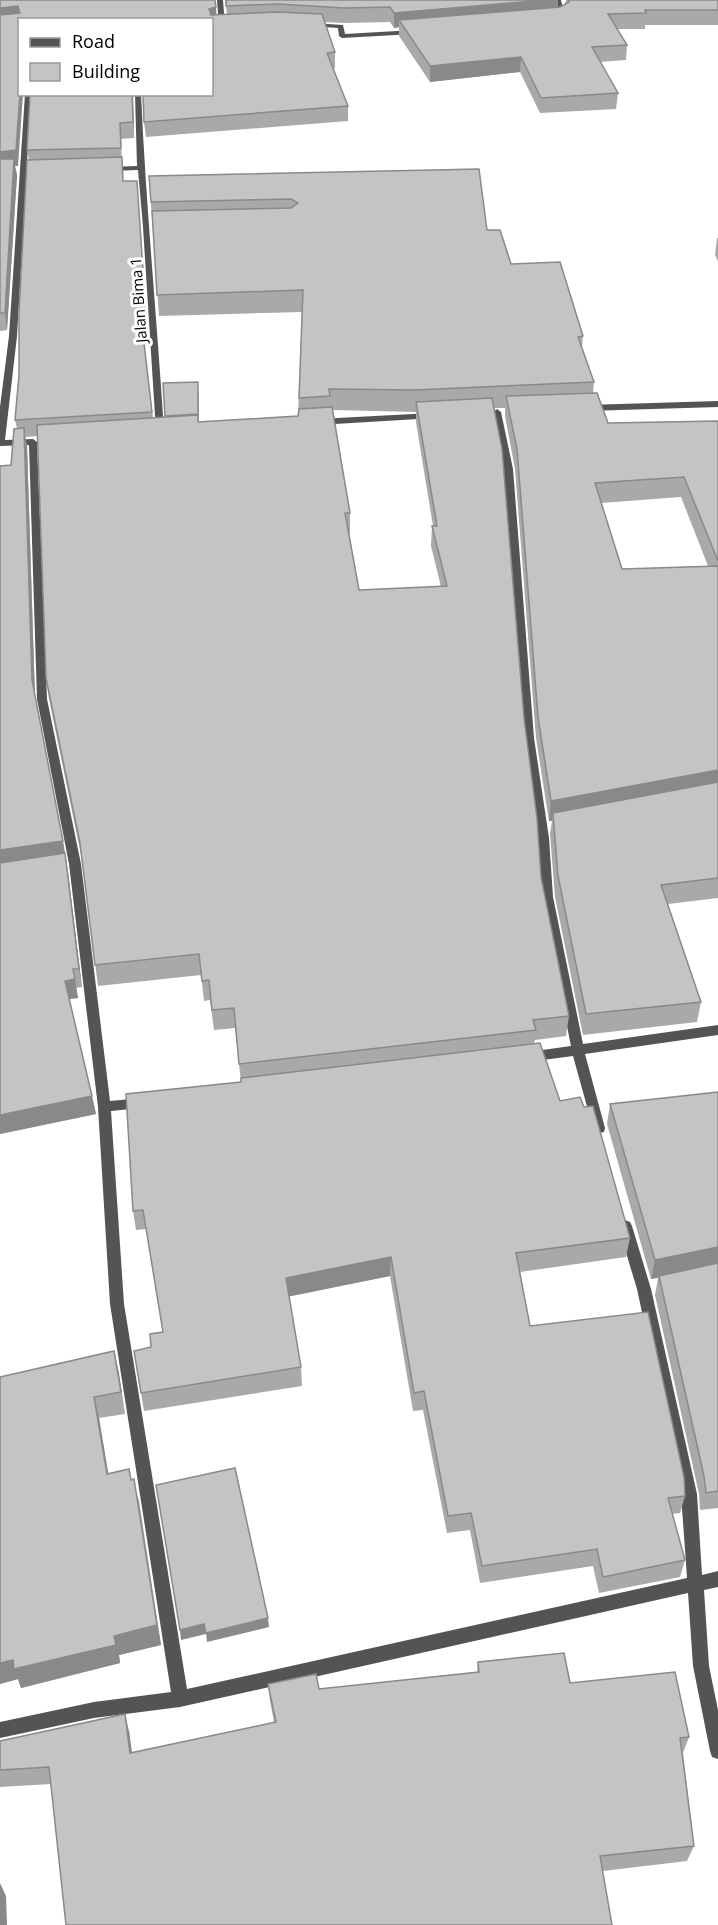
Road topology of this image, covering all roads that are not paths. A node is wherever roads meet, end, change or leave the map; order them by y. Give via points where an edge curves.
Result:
1 (220, 0) edge
2 (558, 1) edge
3 (569, 2) edge
4 (550, 19) edge
5 (233, 25) edge
6 (302, 25) edge
7 (213, 26) edge
8 (222, 26) junction
9 (428, 30) edge
10 (28, 96) edge
11 (138, 96) edge
12 (141, 168) junction
13 (94, 169) edge
14 (20, 170) junction
15 (36, 170) edge
16 (159, 226) edge
17 (147, 227) junction
18 (13, 336) junction
19 (0, 338) edge
20 (718, 404) edge
21 (578, 409) edge
22 (497, 412) edge
23 (438, 415) edge
24 (308, 423) edge
25 (149, 432) edge
26 (0, 442) edge
27 (718, 1030) edge
28 (578, 1052) junction
29 (519, 1058) edge
30 (151, 1101) edge
31 (104, 1107) junction
32 (603, 1143) edge
33 (621, 1211) edge
34 (718, 1579) edge
35 (696, 1584) junction
36 (180, 1699) junction
37 (0, 1730) edge
38 (718, 1751) edge

1 - 8 street
2 - 3 street
2 - 4 street via 563,16
5 - 8 street
6 - 9 street via 342,26 342,36
7 - 8 street
10 - 14 street
11 - 12 street, Jalan Bima 1
12 - 13 street
12 - 17 street, Jalan Bima 1
14 - 15 street
14 - 18 street
16 - 17 street
17 - 25 street, Jalan Bima 1 via 165,431
18 - 19 street
18 - 26 street
20 - 21 street
22 - 28 street via 508,469 529,738 547,828 547,897
23 - 24 street
26 - 31 street via 39,442 42,699
27 - 28 street
28 - 29 street
28 - 32 street
30 - 31 street
31 - 36 street via 117,1304
33 - 35 street via 650,1287 689,1494
34 - 35 street
35 - 36 street
35 - 38 street via 700,1666
36 - 37 street via 94,1710

